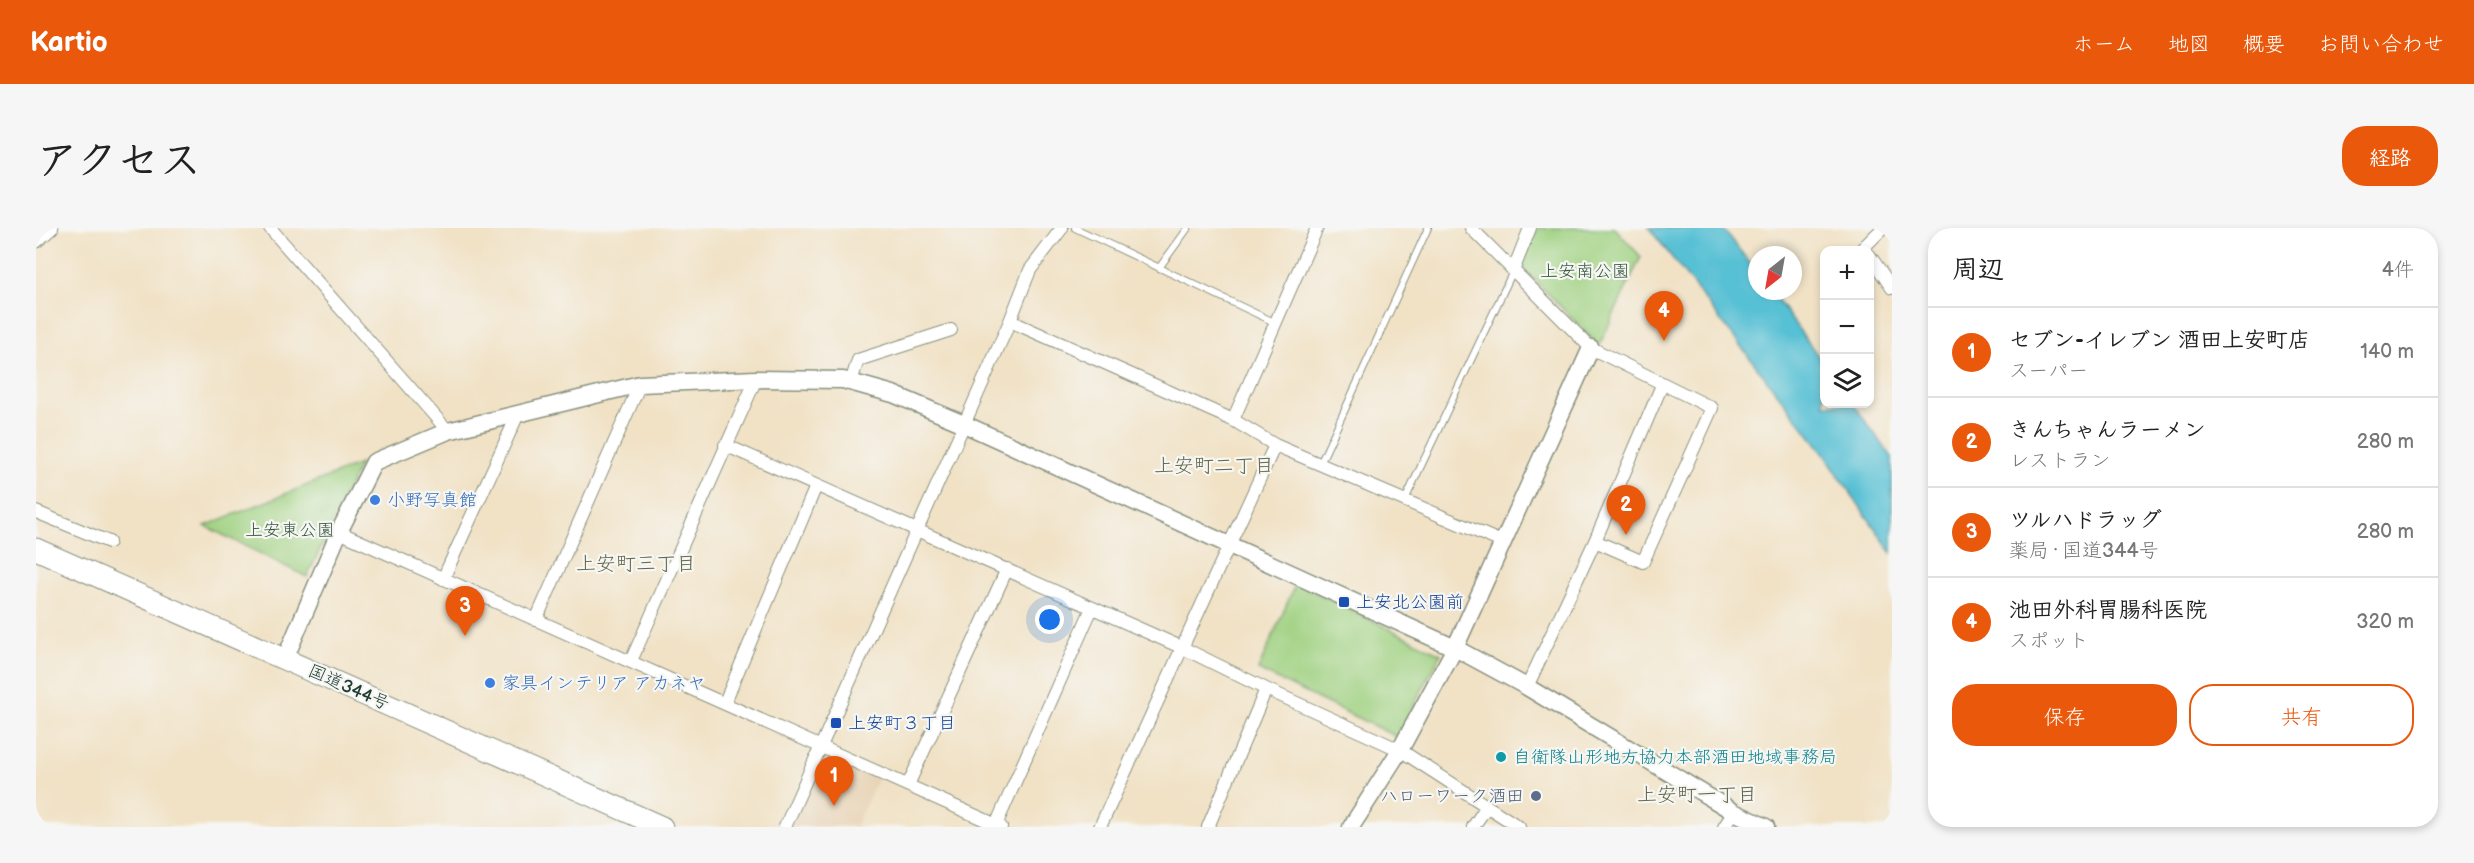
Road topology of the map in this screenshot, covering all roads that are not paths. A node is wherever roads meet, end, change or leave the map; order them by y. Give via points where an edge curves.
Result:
1 (51, 228) edge
2 (270, 228) edge
3 (1062, 228) edge
4 (1075, 228) edge
5 (1188, 228) edge
6 (1317, 228) edge
7 (1428, 228) edge
8 (1471, 228) edge
9 (1530, 228) edge
10 (1883, 228) edge
11 (36, 242) edge
12 (1869, 246) edge
13 (1874, 263) edge
14 (1159, 267) junction
15 (1513, 271) junction
16 (1892, 288) edge
17 (1010, 321) junction
18 (1274, 322) junction
19 (951, 330) dead end
20 (1591, 348) junction
21 (756, 379) junction
22 (851, 382) junction
23 (640, 384) junction
24 (1662, 385) junction
25 (518, 414) junction
26 (1233, 420) junction
27 (964, 424) junction
28 (448, 431) junction
29 (725, 445) junction
30 (1275, 445) junction
31 (1320, 464) junction
32 (816, 486) junction
33 (1405, 500) junction
34 (36, 512) edge
35 (918, 529) junction
36 (339, 532) junction
37 (1595, 541) junction
38 (109, 542) dead end
39 (1504, 543) junction
40 (1229, 545) junction
41 (36, 549) edge
42 (1007, 568) junction
43 (443, 579) junction
44 (1092, 608) junction
45 (536, 620) junction
46 (1183, 648) junction
47 (1455, 648) junction
48 (285, 658) junction
49 (631, 661) junction
50 (1527, 687) junction
51 (1266, 690) junction
52 (725, 702) junction
53 (823, 747) junction
54 (1400, 750) junction
55 (908, 785) junction
56 (1487, 806) junction
57 (1734, 812) junction
58 (999, 826) edge
59 (662, 827) edge
60 (785, 827) edge
61 (1100, 827) edge
62 (1208, 827) edge
63 (1351, 827) edge
64 (1473, 827) edge
65 (1519, 827) edge
66 (1725, 827) edge
67 (1766, 827) edge

1 - 11 street
2 - 28 street
3 - 17 street via 1029,270
4 - 14 lane
5 - 14 lane
6 - 18 street
7 - 31 lane
8 - 15 street
9 - 15 street
10 - 12 street
13 - 16 street
14 - 18 lane
15 - 20 street
15 - 33 lane
17 - 26 street
17 - 27 street
18 - 26 street
19 - 22 street via 858,360
20 - 24 street
20 - 39 street
21 - 22 street
21 - 23 street
21 - 29 street
22 - 27 street via 893,394
23 - 25 street
23 - 45 street
24 - 37 street
24 - 37 street via 1712,408 1643,562
25 - 28 street
25 - 43 street
26 - 30 street
27 - 35 street
27 - 40 street
28 - 36 street via 374,462
29 - 32 street
29 - 49 street
30 - 31 street
30 - 40 street
31 - 33 street
32 - 35 street
32 - 52 street
33 - 39 street
34 - 38 street
35 - 42 street
35 - 53 street
36 - 43 street
36 - 48 street
37 - 50 street
39 - 47 street
40 - 46 street
40 - 47 street
41 - 48 highway, 国道344号
42 - 44 street
42 - 55 street
43 - 45 street
44 - 46 street
44 - 58 street
45 - 49 street
46 - 51 street
46 - 61 street
47 - 50 street
47 - 54 street
48 - 59 highway, 国道344号
49 - 52 street
50 - 57 street
51 - 54 street
51 - 62 street
52 - 53 street
53 - 55 street
53 - 60 street
54 - 56 street
54 - 63 street
55 - 58 street
56 - 64 street
56 - 65 street
57 - 66 street
57 - 67 street

